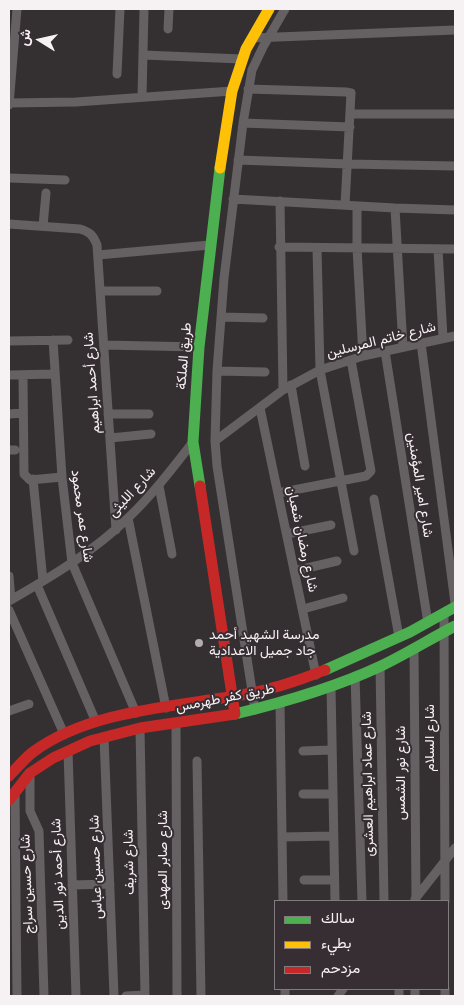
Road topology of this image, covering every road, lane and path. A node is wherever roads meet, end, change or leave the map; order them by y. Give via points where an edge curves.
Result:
1 (17, 9) edge
2 (120, 9) edge
3 (144, 9) edge
4 (169, 9) edge
5 (269, 9) edge
6 (286, 9) edge
7 (12, 23) edge
8 (168, 29) dead end
9 (455, 30) edge
10 (269, 37) junction
11 (252, 38) junction
12 (143, 55) junction
13 (11, 59) edge
14 (242, 59) junction
15 (117, 74) dead end
16 (248, 89) junction
17 (232, 90) junction
18 (142, 98) junction
19 (9, 104) edge
20 (351, 114) junction
21 (455, 114) edge
22 (243, 123) junction
23 (350, 127) junction
24 (238, 160) junction
25 (348, 164) junction
26 (455, 166) edge
27 (9, 178) edge
28 (65, 180) dead end
29 (46, 193) dead end
30 (233, 199) junction
31 (280, 201) junction
32 (345, 205) junction
33 (357, 206) junction
34 (395, 208) junction
35 (455, 210) edge
36 (9, 224) edge
37 (43, 226) junction
38 (210, 245) junction
39 (279, 247) junction
40 (317, 248) junction
41 (357, 248) junction
42 (397, 249) junction
43 (438, 249) junction
44 (455, 250) edge
45 (98, 256) junction
46 (207, 278) junction
47 (224, 278) junction
48 (100, 291) junction
49 (157, 292) dead end
50 (221, 317) junction
51 (263, 318) dead end
52 (455, 336) edge
53 (443, 338) junction
54 (53, 340) junction
55 (68, 340) dead end
56 (9, 341) edge
57 (421, 343) junction
58 (104, 345) junction
59 (199, 347) junction
60 (403, 347) junction
61 (385, 351) junction
62 (363, 356) junction
63 (350, 360) junction
64 (320, 370) junction
65 (217, 371) junction
66 (265, 372) dead end
67 (54, 374) junction
68 (9, 375) edge
69 (23, 375) junction
70 (287, 388) junction
71 (260, 408) junction
72 (23, 413) junction
73 (9, 414) edge
74 (108, 414) junction
75 (149, 414) dead end
76 (151, 434) dead end
77 (110, 438) junction
78 (215, 441) junction
79 (193, 442) junction
80 (306, 466) dead end
81 (62, 477) junction
82 (33, 479) junction
83 (341, 481) junction
84 (159, 486) junction
85 (278, 493) junction
86 (374, 499) dead end
87 (128, 518) junction
88 (331, 525) dead end
89 (116, 530) junction
90 (287, 534) junction
91 (354, 551) dead end
92 (172, 554) dead end
93 (337, 561) dead end
94 (72, 563) junction
95 (294, 571) junction
96 (9, 576) edge
97 (40, 583) junction
98 (343, 598) dead end
99 (10, 601) edge
100 (455, 603) edge
101 (455, 607) edge
102 (302, 609) junction
103 (9, 610) edge
104 (444, 614) junction
105 (428, 623) junction
106 (455, 626) edge
107 (444, 632) junction
108 (399, 637) junction
109 (414, 648) junction
110 (380, 666) junction
111 (316, 675) junction
112 (355, 676) junction
113 (330, 686) junction
114 (252, 693) junction
115 (232, 698) junction
116 (280, 702) junction
117 (29, 704) dead end
118 (166, 708) junction
119 (255, 710) junction
120 (9, 711) edge
121 (136, 713) junction
122 (235, 714) junction
123 (96, 722) junction
124 (176, 723) junction
125 (140, 728) junction
126 (64, 734) junction
127 (104, 736) junction
128 (303, 750) dead end
129 (332, 750) junction
130 (68, 751) junction
131 (197, 761) dead end
132 (30, 773) junction
133 (9, 775) edge
134 (22, 783) junction
135 (303, 794) dead end
136 (332, 794) junction
137 (12, 797) edge
138 (333, 836) junction
139 (282, 837) junction
140 (455, 848) edge
141 (444, 861) junction
142 (304, 880) dead end
143 (334, 880) junction
144 (110, 884) junction
145 (72, 885) junction
146 (283, 900) edge
147 (334, 900) edge
148 (362, 900) edge
149 (384, 900) edge
150 (415, 900) edge
151 (444, 900) edge
152 (17, 996) edge
153 (44, 996) edge
154 (76, 996) edge
155 (114, 996) edge
156 (126, 996) edge
157 (145, 996) edge
158 (177, 996) edge
159 (201, 996) edge

1 - 7 street
2 - 15 street
3 - 12 street
4 - 8 street
5 - 11 street, طريق الملكة
6 - 10 street
7 - 13 street
9 - 10 street
10 - 11 street
10 - 16 street via 257,58
11 - 14 street, طريق الملكة
12 - 14 street
12 - 18 street
13 - 19 street
14 - 17 street, طريق الملكة
16 - 20 street via 346,92 351,94
16 - 22 street
17 - 18 street
17 - 38 street, طريق الملكة
18 - 19 street
20 - 21 street
20 - 23 street
22 - 23 street
22 - 24 street
23 - 25 street
24 - 25 street
24 - 30 street
25 - 26 street
25 - 32 street
27 - 28 street
29 - 37 street
30 - 31 street
30 - 47 street
31 - 32 street
31 - 39 street
32 - 33 street
33 - 34 street
33 - 41 street
34 - 35 street
34 - 42 street
36 - 37 street
37 - 45 street, شارع أحمد ابراهيم via 87,231 93,235
38 - 45 street
38 - 46 street, طريق الملكة
39 - 40 street
39 - 70 street
40 - 41 street
40 - 64 street
41 - 42 street
41 - 62 street
42 - 43 street
42 - 60 street
43 - 44 street
43 - 53 street
45 - 48 street, شارع أحمد ابراهيم
46 - 47 street
46 - 59 street, طريق الملكة
47 - 50 street
48 - 49 street
48 - 58 street, شارع أحمد ابراهيم
50 - 51 street
50 - 65 street
52 - 53 street, شارع خاتم المرسلين
53 - 57 street, شارع خاتم المرسلين
54 - 55 street
54 - 56 street
54 - 67 street, شارع عمر محمود
57 - 60 street, شارع خاتم المرسلين
57 - 100 street
58 - 59 street
58 - 74 street, شارع أحمد ابراهيم
59 - 79 street, طريق الملكة
60 - 61 street, شارع خاتم المرسلين
61 - 62 street, شارع خاتم المرسلين
61 - 105 street, شارع امير المؤمنين
62 - 63 street, شارع خاتم المرسلين
63 - 64 street, شارع خاتم المرسلين
63 - 83 street via 371,471 366,476
64 - 70 street, شارع خاتم المرسلين
64 - 83 street
65 - 66 street
65 - 78 street
67 - 69 street
67 - 81 street, شارع عمر محمود
68 - 69 street
69 - 72 street
70 - 71 street, شارع خاتم المرسلين
70 - 80 street
71 - 78 street, شارع خاتم المرسلين
71 - 85 street, شارع رمضان شعبان
72 - 73 street
72 - 82 street via 24,474 27,479
74 - 75 street
74 - 77 street, شارع أحمد ابراهيم
76 - 77 street
77 - 89 street, شارع أحمد ابراهيم
78 - 114 street
79 - 84 street, شارع الليثى
79 - 115 street, طريق الملكة
81 - 82 street
81 - 94 street, شارع عمر محمود
82 - 97 street
83 - 85 street
83 - 91 street
84 - 87 street, شارع الليثى
84 - 92 street
85 - 90 street, شارع رمضان شعبان
86 - 108 street
87 - 89 street, شارع الليثى
87 - 118 street
88 - 90 street
89 - 94 street, شارع الليثى
90 - 95 street, شارع رمضان شعبان
93 - 95 street
94 - 97 street, شارع الليثى
94 - 121 street, شارع عمر محمود
95 - 102 street, شارع رمضان شعبان
96 - 99 street
97 - 99 street, شارع الليثى
97 - 123 street
98 - 102 street
101 - 104 street, طريق كفر طهرمس
102 - 111 street, شارع رمضان شعبان
103 - 126 street
104 - 105 street, طريق كفر طهرمس
104 - 107 street, شارع السلام
105 - 108 street, طريق كفر طهرمس
106 - 107 street, طريق كفر طهرمس
107 - 109 street, طريق كفر طهرمس
107 - 141 street, شارع السلام
108 - 111 street, طريق كفر طهرمس
109 - 110 street, طريق كفر طهرمس
109 - 150 street, شارع نور الشمس
110 - 112 street, طريق كفر طهرمس
110 - 149 street, شارع عماد ابراهيم العشرى
111 - 114 street, طريق كفر طهرمس
112 - 113 street, طريق كفر طهرمس
112 - 148 street
113 - 116 street, طريق كفر طهرمس
113 - 129 street
114 - 115 street, طريق كفر طهرمس
114 - 119 street
115 - 118 street, طريق كفر طهرمس
115 - 122 street, طريق الملكة
116 - 119 street, طريق كفر طهرمس
116 - 139 street
117 - 120 street
118 - 121 street, طريق كفر طهرمس
119 - 122 street, طريق كفر طهرمس
121 - 123 street, طريق كفر طهرمس
122 - 124 street, طريق كفر طهرمس
123 - 126 street, طريق كفر طهرمس
124 - 125 street, طريق كفر طهرمس
124 - 158 street, شارع صابر المهدى
125 - 127 street, طريق كفر طهرمس
125 - 157 street, شارع شريف
126 - 133 street, طريق كفر طهرمس via 36,748
127 - 130 street, طريق كفر طهرمس
127 - 144 street, شارع حسين عباس
128 - 129 street
129 - 136 street
130 - 132 street, طريق كفر طهرمس
130 - 145 street, شارع أحمد نور الدين
131 - 159 street
132 - 134 street, طريق كفر طهرمس
132 - 153 street, شارع حسين سراج via 30,811 39,830
133 - 134 street
134 - 137 street, طريق كفر طهرمس
135 - 136 street
136 - 138 street
137 - 152 street
138 - 139 street
138 - 143 street
139 - 146 street
140 - 141 street
141 - 150 street
141 - 151 street, شارع السلام
142 - 143 street
143 - 147 street
144 - 145 street
144 - 155 street, شارع حسين عباس
145 - 154 street, شارع أحمد نور الدين
156 - 157 street

